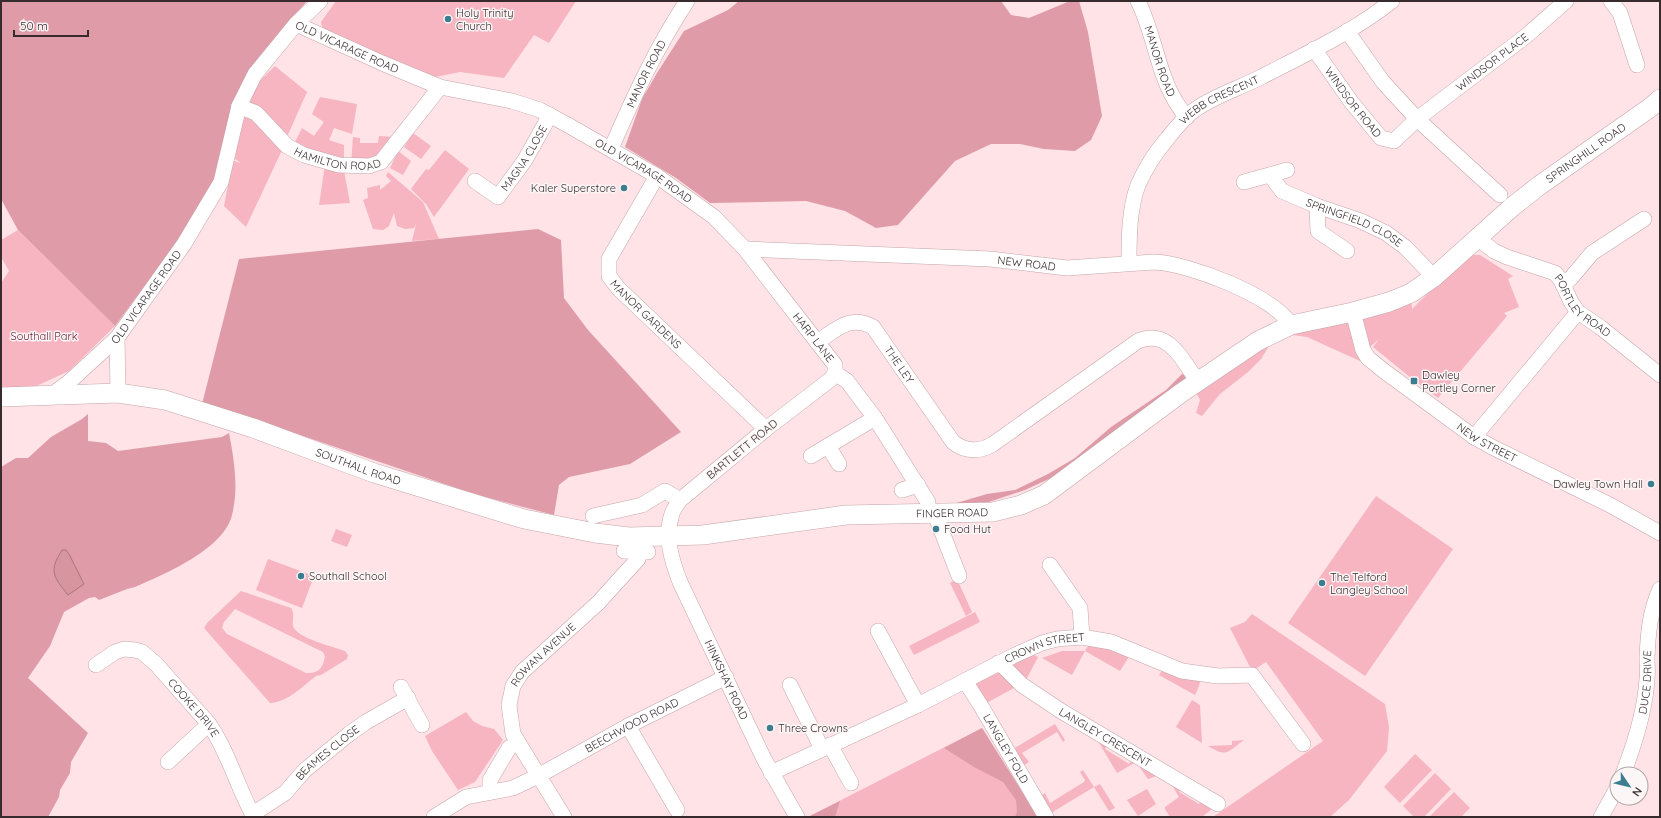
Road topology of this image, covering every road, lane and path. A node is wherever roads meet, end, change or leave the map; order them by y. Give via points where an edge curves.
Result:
1 (320, 1) edge
2 (687, 1) edge
3 (1139, 1) edge
4 (1392, 1) edge
5 (1566, 1) edge
6 (1611, 1) edge
7 (296, 24) junction
8 (1347, 31) junction
9 (1314, 49) junction
10 (1637, 65) dead end
11 (440, 87) junction
12 (1660, 99) edge
13 (239, 106) junction
14 (550, 115) junction
15 (1187, 117) junction
16 (1417, 119) junction
17 (611, 149) junction
18 (1287, 170) dead end
19 (1270, 175) junction
20 (657, 176) junction
21 (475, 181) dead end
22 (1244, 182) dead end
23 (1506, 201) junction
24 (1316, 206) junction
25 (1644, 219) dead end
26 (1477, 238) junction
27 (745, 249) junction
28 (1347, 251) dead end
29 (1129, 263) junction
30 (1434, 277) junction
31 (1563, 285) junction
32 (1353, 312) junction
33 (1578, 312) junction
34 (1291, 325) junction
35 (117, 338) junction
36 (817, 342) junction
37 (835, 373) junction
38 (1660, 376) edge
39 (1198, 382) junction
40 (118, 393) junction
41 (50, 396) junction
42 (1, 397) edge
43 (875, 418) junction
44 (766, 429) junction
45 (1474, 437) junction
46 (828, 446) junction
47 (811, 456) dead end
48 (839, 464) dead end
49 (918, 485) junction
50 (902, 490) dead end
51 (680, 500) junction
52 (932, 508) junction
53 (593, 516) dead end
54 (1660, 533) edge
55 (668, 537) junction
56 (624, 551) dead end
57 (1050, 564) dead end
58 (959, 576) dead end
59 (1660, 589) edge
60 (878, 631) dead end
61 (1082, 637) junction
62 (998, 663) junction
63 (94, 666) dead end
64 (726, 677) junction
65 (964, 681) junction
66 (790, 685) dead end
67 (1653, 686) edge
68 (918, 705) junction
69 (209, 724) junction
70 (422, 724) dead end
71 (628, 726) junction
72 (517, 742) junction
73 (1303, 744) dead end
74 (826, 747) junction
75 (168, 762) dead end
76 (1626, 766) edge
77 (771, 773) junction
78 (538, 776) junction
79 (852, 784) dead end
80 (490, 792) junction
81 (1609, 802) edge
82 (1218, 804) dead end
83 (676, 810) dead end
84 (253, 816) edge
85 (434, 817) edge
86 (564, 817) edge
87 (797, 817) edge
88 (1046, 817) edge
89 (1601, 817) edge

1 - 7 street
2 - 17 street, MANOR ROAD via 636,91
3 - 15 street, MANOR ROAD via 1169,90
4 - 8 street, WEBB CRESCENT
5 - 16 street, WINDSOR PLACE via 1526,36
6 - 10 street via 1620,13
7 - 11 street, OLD VICARAGE ROAD via 382,64
7 - 13 street, OLD VICARAGE ROAD via 255,74
8 - 9 street, WEBB CRESCENT
8 - 16 street via 1383,82
9 - 15 street, WEBB CRESCENT via 1211,100
9 - 16 street, WINDSOR ROAD via 1352,103 1381,138 1394,141
11 - 13 street, HAMILTON ROAD via 381,162 369,166 339,165 304,155 287,146 256,113
11 - 14 street, OLD VICARAGE ROAD via 512,101
12 - 23 main road, SPRINGHILL ROAD via 1540,185
13 - 35 street, OLD VICARAGE ROAD via 221,182 184,244
14 - 17 street, OLD VICARAGE ROAD
14 - 21 street, MAGNA CLOSE via 525,160 498,197
15 - 29 street, WEBB CRESCENT via 1157,151 1137,186 1131,219
16 - 23 street
17 - 20 street, OLD VICARAGE ROAD
18 - 19 street
19 - 22 street
19 - 24 street, SPRINGFIELD CLOSE via 1282,191
20 - 27 street, OLD VICARAGE ROAD via 714,217
20 - 44 street, MANOR GARDENS via 609,259 609,276 618,288
23 - 26 main road, SPRINGHILL ROAD
24 - 28 street via 1318,231
24 - 30 street, SPRINGFIELD CLOSE via 1362,221 1386,233 1406,247
25 - 31 street via 1592,253
26 - 30 main road, SPRINGHILL ROAD
26 - 31 street, PORTLEY ROAD via 1507,257 1555,273
27 - 29 street, NEW ROAD via 990,259 1067,268
27 - 36 street, HARP LANE
29 - 34 street, NEW ROAD via 1167,262 1188,268 1234,286 1272,306 1287,318
30 - 32 main road, SPRINGHILL ROAD via 1411,293
31 - 33 street, PORTLEY ROAD
32 - 34 main road, FINGER ROAD
32 - 45 street, NEW STREET via 1363,350 1368,358
33 - 38 street, PORTLEY ROAD
33 - 45 street
34 - 39 main road, FINGER ROAD via 1258,341
35 - 40 street, OLD VICARAGE ROAD
35 - 41 street
36 - 37 street, HARP LANE via 835,364
36 - 39 street, THE LEY via 846,323 864,322 873,326 953,442 966,449 977,450 991,446 1143,339 1158,339 1169,343
37 - 43 street, HARP LANE via 847,381
37 - 44 street, BARTLETT ROAD
39 - 52 main road, FINGER ROAD via 1044,494 1021,505 993,512
40 - 41 main road, SOUTHALL ROAD
40 - 55 main road, SOUTHALL ROAD via 165,400 224,418 374,472 524,519 589,532
41 - 42 main road, SOUTHALL ROAD
43 - 46 street
43 - 49 street, HARP LANE
44 - 51 street, BARTLETT ROAD
45 - 54 street, NEW STREET
46 - 47 street
46 - 48 street
49 - 50 street
49 - 52 street, HARP LANE
51 - 53 street via 665,491 643,508
51 - 55 street, BARTLETT ROAD via 672,513
52 - 55 main road, FINGER ROAD via 846,515 703,535
52 - 58 street, HARP LANE
55 - 64 street, HINKSHAY ROAD via 680,582
56 - 72 street, ROWAN AVENUE via 644,552 598,603 522,672 513,686 510,705 513,734
57 - 61 street via 1080,608
59 - 67 street, DUCE DRIVE via 1648,627
60 - 68 street
61 - 62 street, CROWN STREET via 1042,643
61 - 73 street, CROWN STREET via 1111,642 1182,671 1218,676 1252,675
62 - 65 street, CROWN STREET
62 - 82 street, LANGLEY CRESCENT via 1022,685 1055,707
63 - 69 street, COOKE DRIVE via 124,649 142,652 156,664
64 - 71 street, BEECHWOOD ROAD
64 - 77 street, HINKSHAY ROAD
65 - 68 street, CROWN STREET
65 - 88 street, LANGLEY FOLD
66 - 74 street
67 - 76 street, DUCE DRIVE via 1644,703 1635,744
68 - 74 street, CROWN STREET
69 - 75 street
69 - 84 street, COOKE DRIVE
70 - 84 street, BEAMES CLOSE via 404,692 305,770 285,793
71 - 78 street, BEECHWOOD ROAD
71 - 83 street
72 - 78 street, ROWAN AVENUE
72 - 80 street via 509,748 490,780
74 - 77 street, CROWN STREET
74 - 79 street
77 - 87 street, HINKSHAY ROAD
78 - 80 street, BEECHWOOD ROAD via 513,788
78 - 86 street, ROWAN AVENUE
80 - 85 street, BEECHWOOD ROAD via 466,797
81 - 89 street

